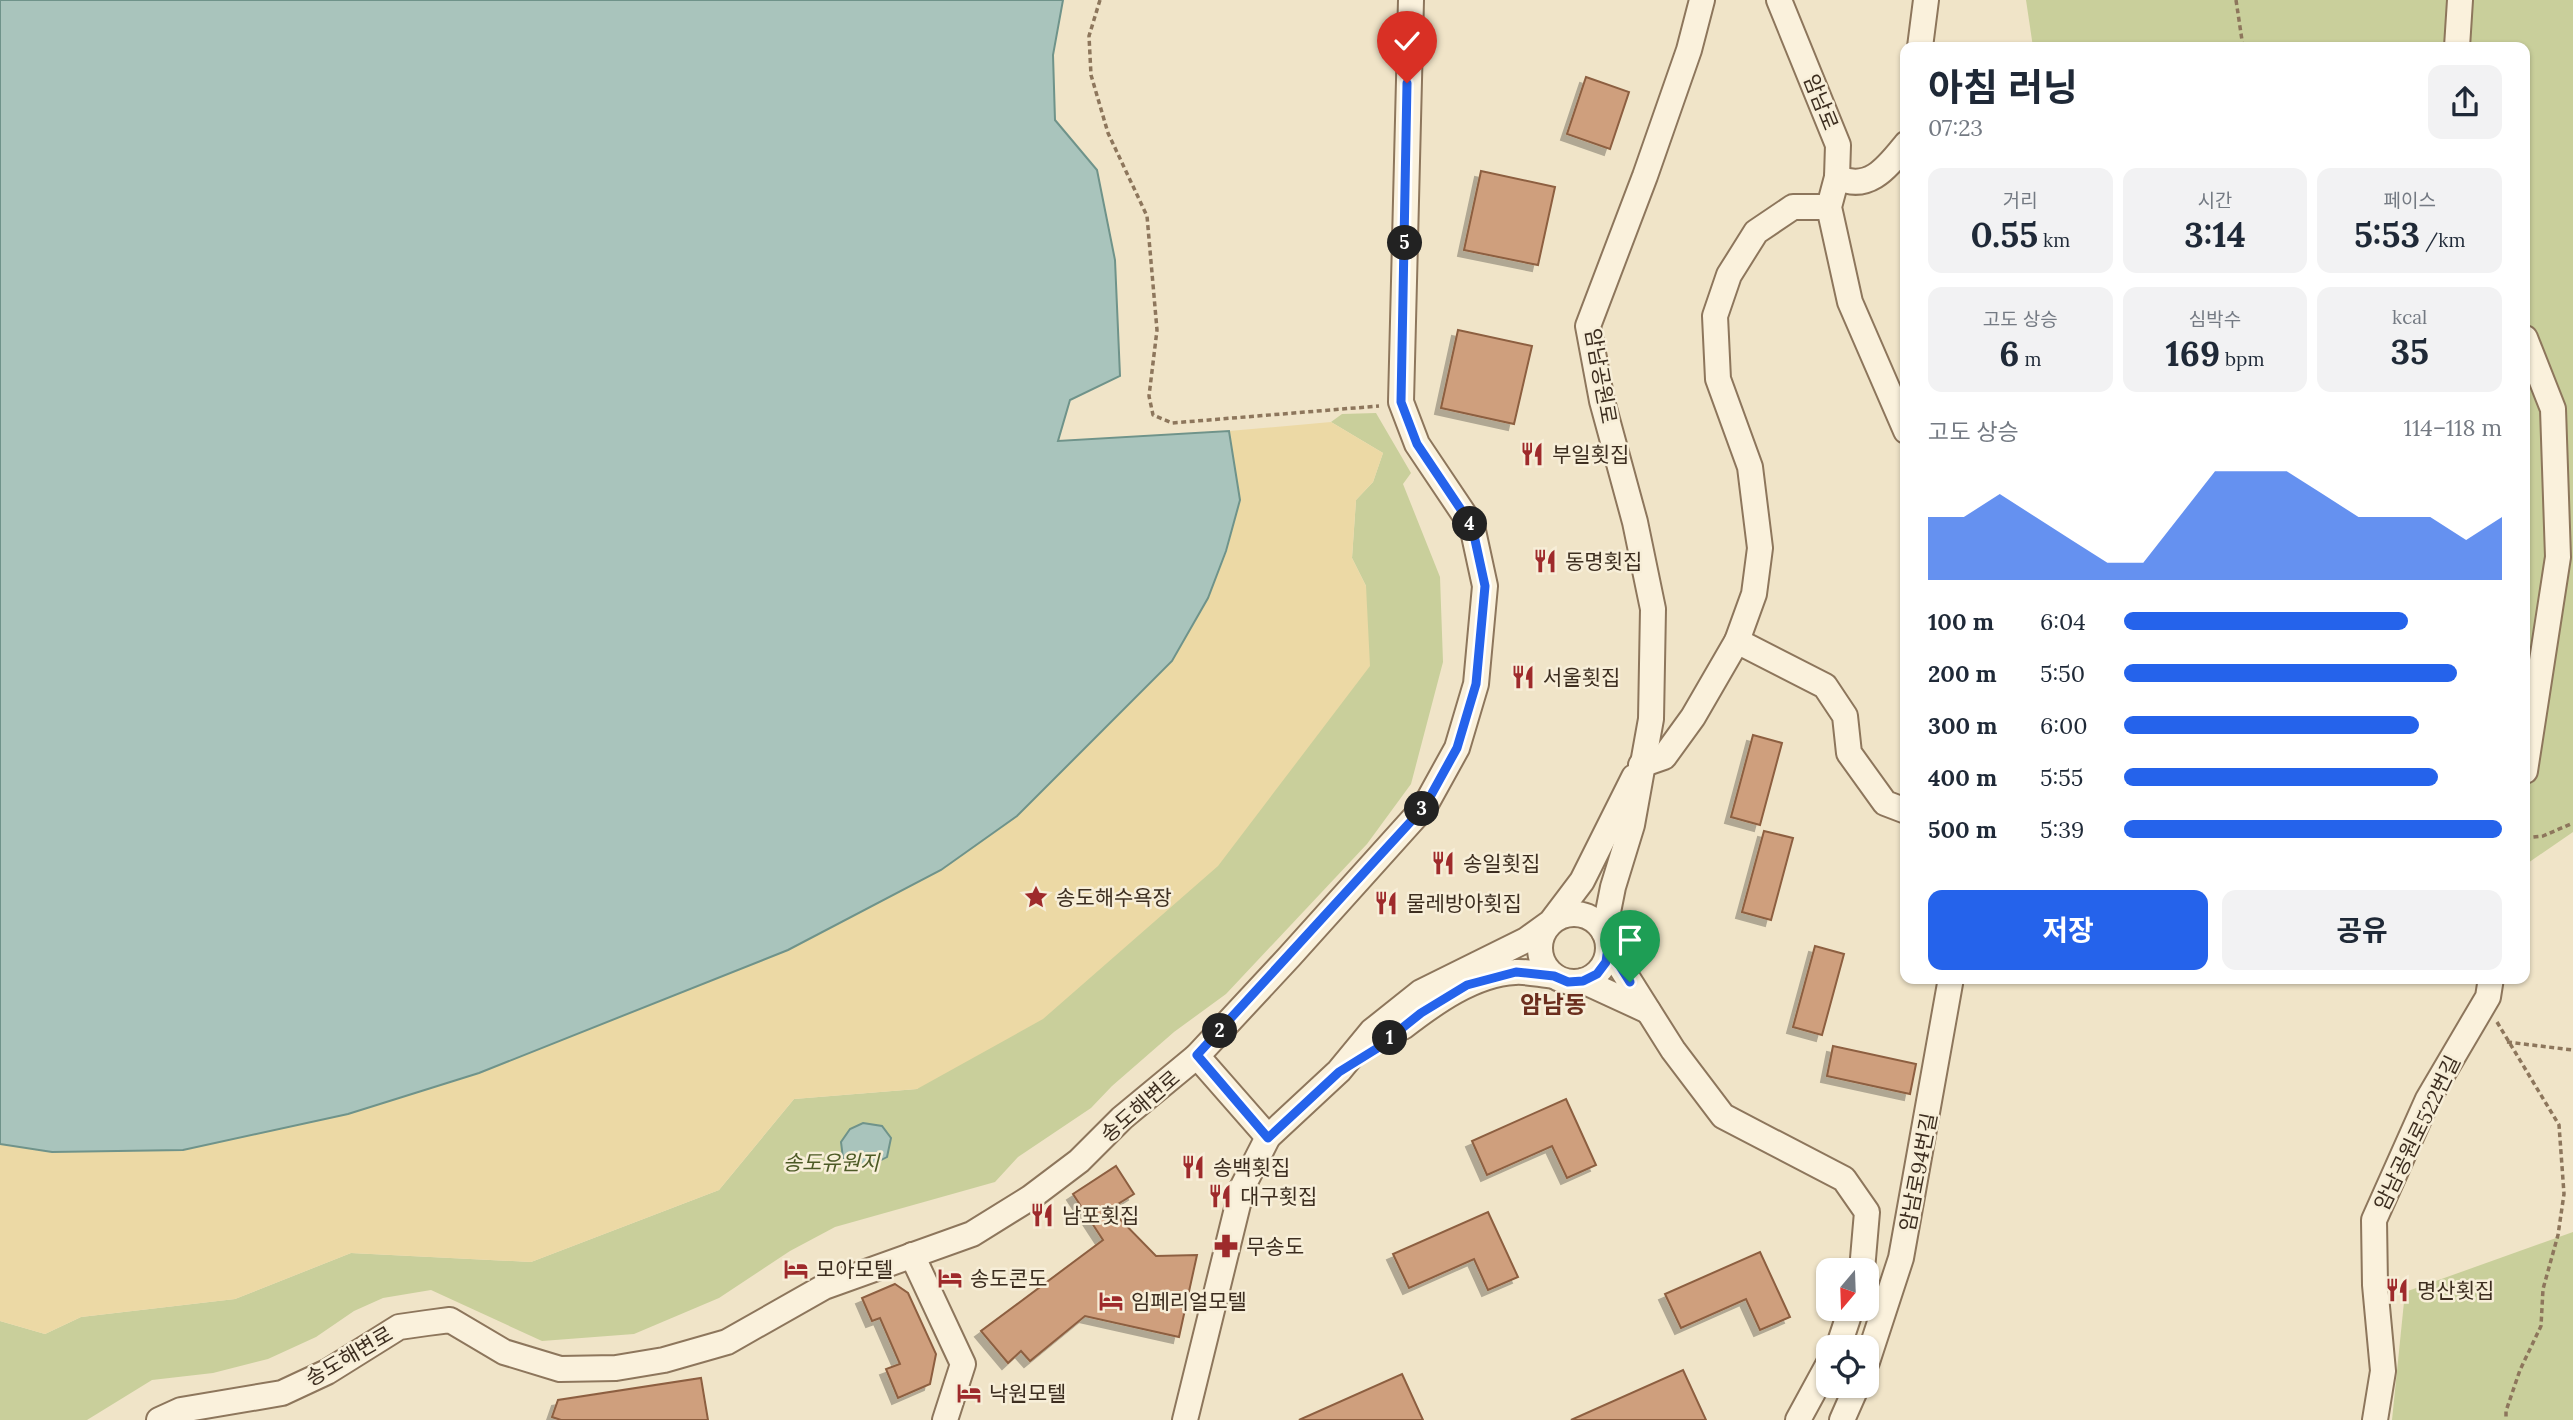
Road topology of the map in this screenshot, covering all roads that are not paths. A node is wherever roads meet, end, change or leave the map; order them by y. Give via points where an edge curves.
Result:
1 (1411, 0) edge
2 (1702, 0) edge
3 (1779, 0) edge
4 (1926, 0) edge
5 (2460, 0) edge
6 (1921, 42) edge
7 (2457, 42) edge
8 (1900, 152) edge
9 (1837, 177) junction
10 (1829, 207) junction
11 (2530, 351) edge
12 (1900, 417) edge
13 (1737, 641) junction
14 (2530, 739) edge
15 (1641, 765) junction
16 (1900, 809) edge
17 (1551, 922) junction
18 (1606, 939) junction
19 (1554, 976) junction
20 (1583, 981) junction
21 (1950, 984) edge
22 (2490, 984) edge
23 (1648, 1012) junction
24 (1197, 1055) junction
25 (1339, 1072) junction
26 (1268, 1138) junction
27 (912, 1255) junction
28 (1863, 1258) edge
29 (1876, 1335) edge
30 (1816, 1387) edge
31 (1852, 1398) edge
32 (159, 1420) edge
33 (945, 1420) edge
34 (1185, 1420) edge
35 (1798, 1420) edge
36 (1842, 1420) edge
37 (2375, 1420) edge

1 - 24 street, 송도해변로 via 1402,404 1417,444 1472,526 1485,586 1476,684 1457,748 1425,806
2 - 15 street, 암남공원로 via 1646,176 1588,326 1653,609 1651,719
3 - 9 street, 암남로 via 1838,145
4 - 6 street
5 - 7 street
8 - 9 street via 1884,172 1871,179 1854,183
9 - 10 street, 암남로
10 - 12 street via 1850,302
10 - 13 street via 1793,207 1756,232 1729,275 1715,316 1718,379 1750,467 1760,548 1754,594
11 - 14 street via 2553,409 2558,557
13 - 15 street via 1664,757
13 - 16 street via 1825,686 1845,716 1849,753 1885,803
15 - 17 street, 암남공원로 via 1582,881
15 - 18 street, 암남공원로
17 - 18 street via 1565,915 1580,915 1594,920
17 - 19 street via 1542,935 1540,950
17 - 25 street, 암남공원로 via 1526,940 1421,992 1372,1031
18 - 20 street via 1606,962 1597,974
18 - 23 street
19 - 20 street via 1568,982
19 - 25 street, 암남공원로 via 1516,972 1467,985
20 - 23 street
21 - 29 street, 암남로94번길 via 1901,1258
22 - 37 street, 암남공원로522번길 via 2488,997 2428,1099 2374,1220 2383,1371
23 - 28 street via 1723,1116 1844,1179 1867,1212
24 - 26 street
24 - 27 street, 송도해변로 via 1079,1161 1030,1198 972,1234
25 - 26 street, 암남공원로
26 - 34 street, 암남공원로 via 1242,1188
27 - 32 street, 송도해변로 via 824,1287 727,1342 664,1360 616,1368 561,1368 504,1352 450,1320 399,1327 282,1394 181,1410
27 - 33 street via 963,1364
30 - 35 street
31 - 36 street

